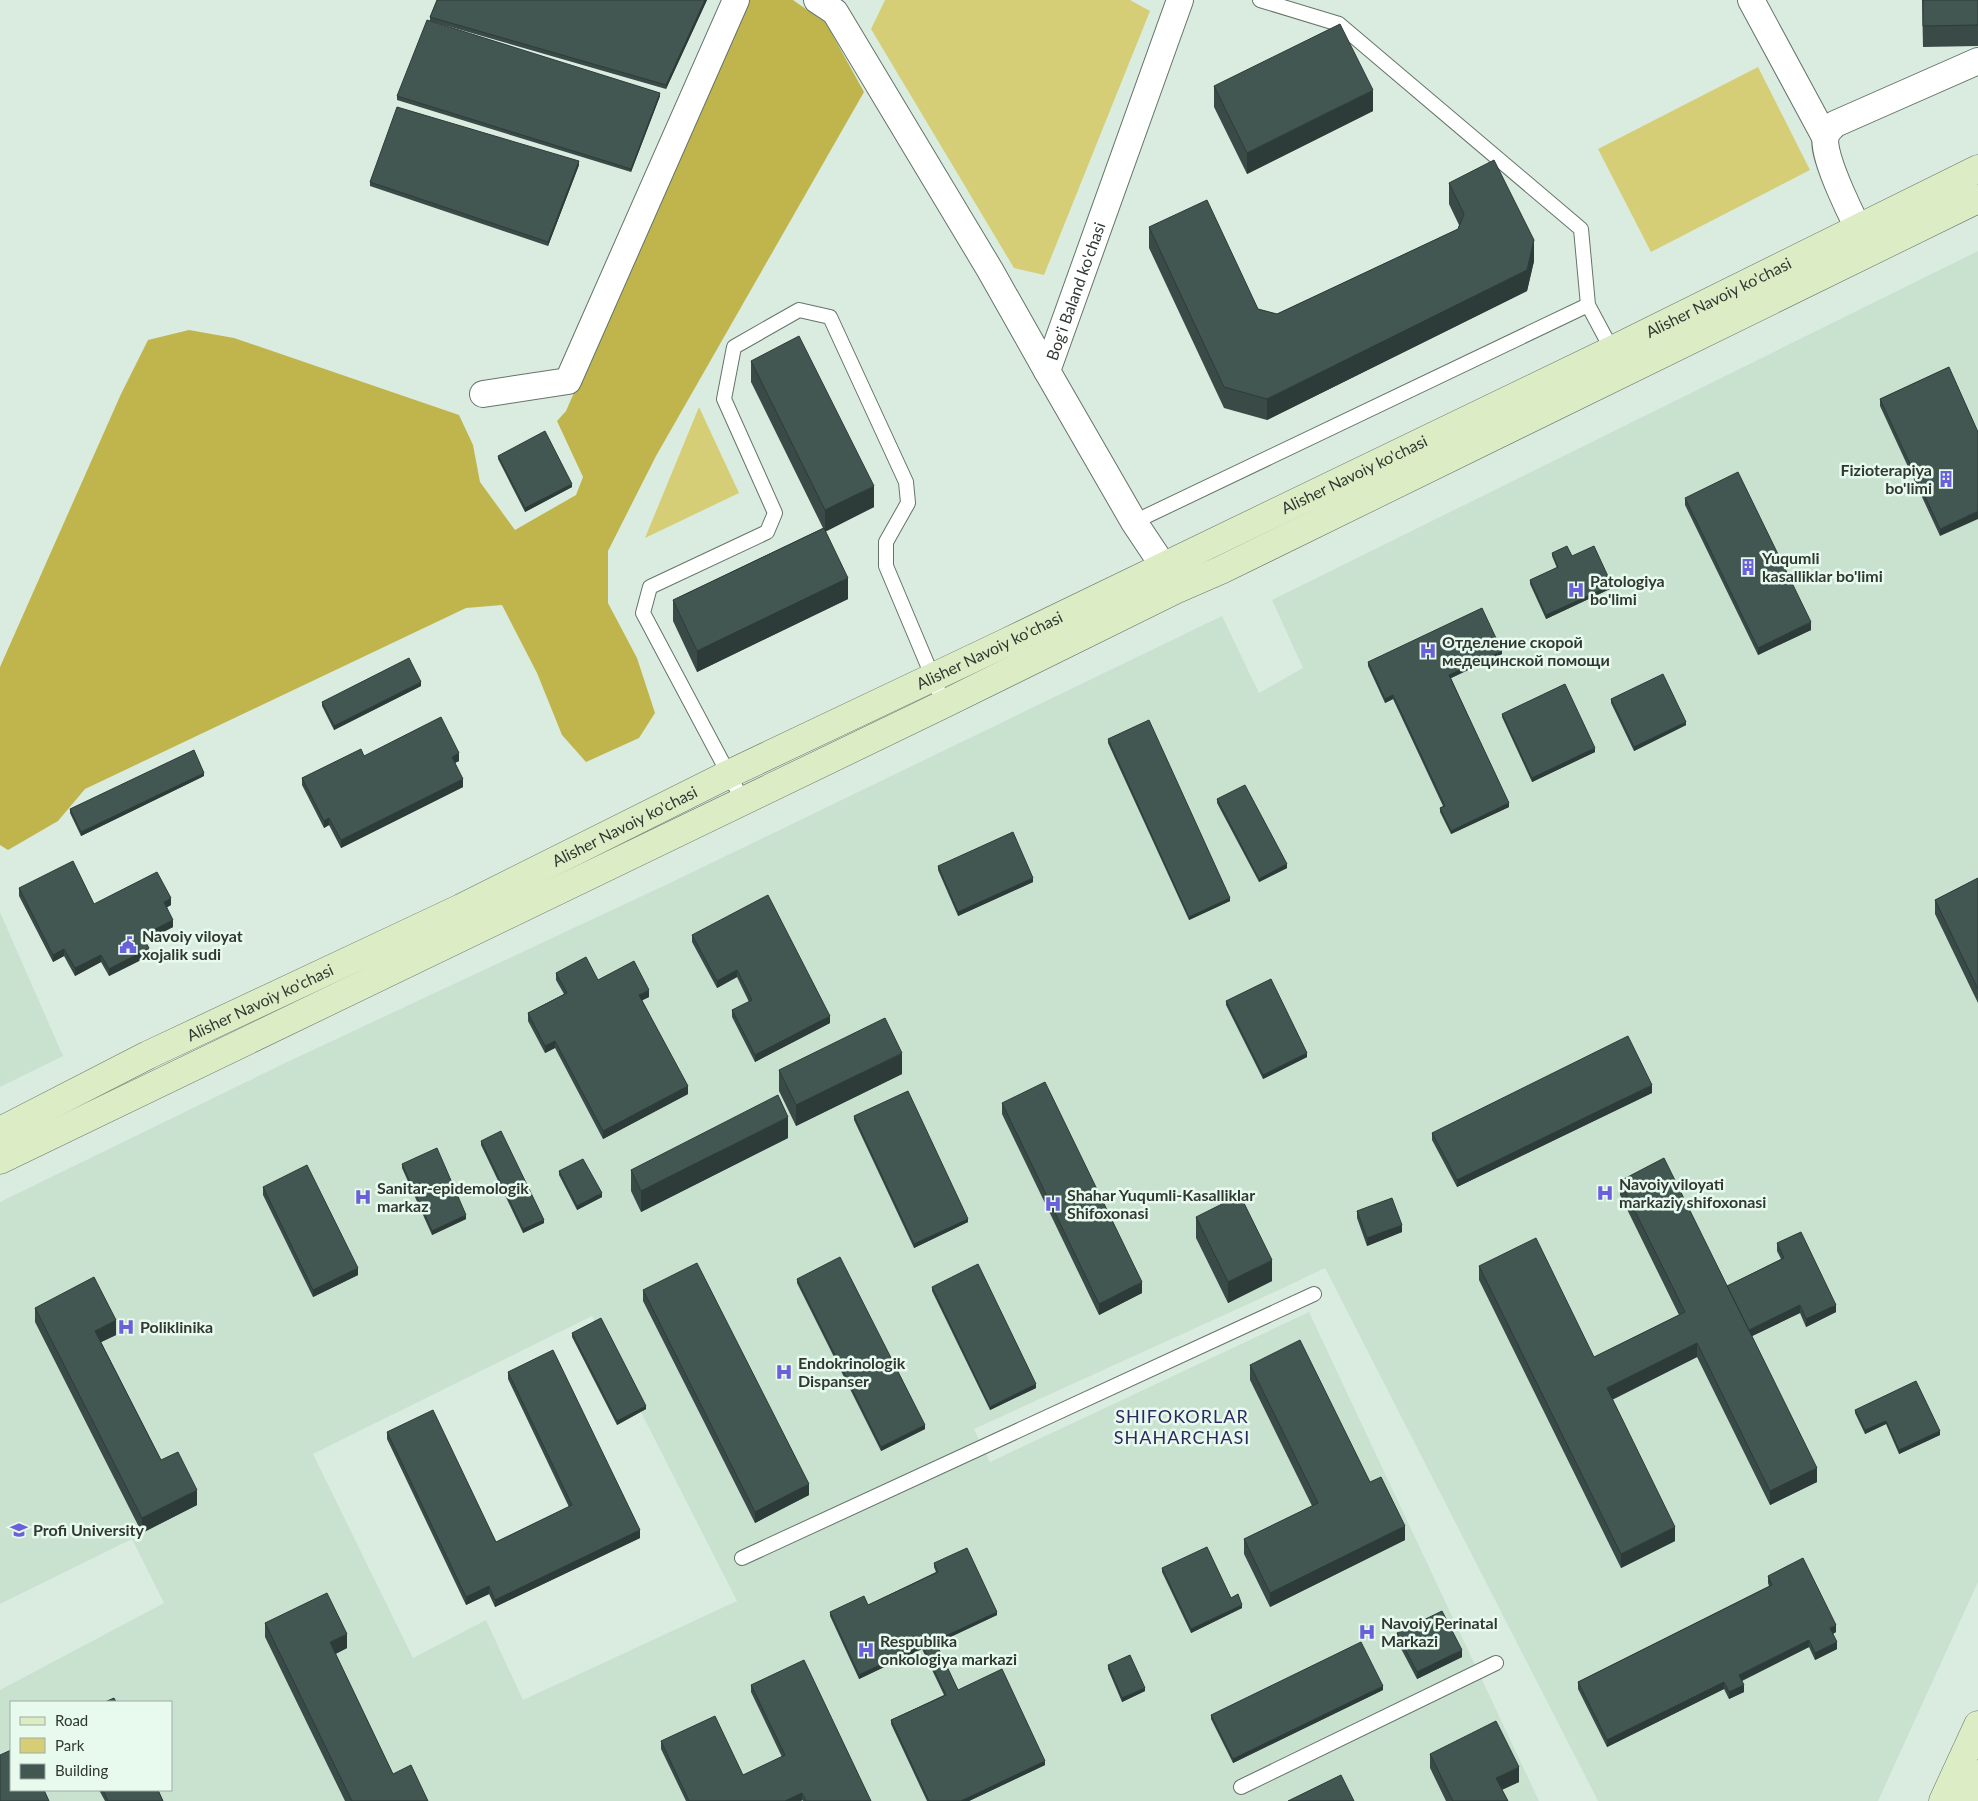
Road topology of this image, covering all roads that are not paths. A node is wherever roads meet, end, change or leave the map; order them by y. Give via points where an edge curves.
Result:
1 (736, 0) edge
2 (817, 0) edge
3 (1180, 0) edge
4 (1260, 0) edge
5 (1752, 0) edge
6 (1978, 61) edge
7 (1825, 137) junction
8 (1978, 168) edge
9 (1978, 200) edge
10 (1858, 228) junction
11 (1871, 252) junction
12 (1588, 305) junction
13 (1612, 350) junction
14 (1047, 370) junction
15 (483, 394) dead end
16 (1134, 522) junction
17 (1169, 578) junction
18 (933, 677) junction
19 (944, 704) junction
20 (729, 774) junction
21 (743, 801) junction
22 (0, 1131) edge
23 (0, 1160) edge
24 (1314, 1294) dead end
25 (742, 1558) dead end
26 (1496, 1664) dead end
27 (1978, 1725) edge
28 (1978, 1774) edge
29 (1241, 1787) dead end
30 (1943, 1801) edge
31 (1965, 1801) edge

1 - 15 street via 568,381
2 - 14 street via 835,12
3 - 14 street, Bog'i Baland ko'chasi
4 - 12 lane via 1339,24 1581,229
5 - 7 street
6 - 7 street via 1835,124
7 - 10 street via 1826,154
8 - 10 main road, Alisher Navoiy ko'chasi
9 - 11 main road, Alisher Navoiy ko'chasi
10 - 11 street
10 - 13 main road, Alisher Navoiy ko'chasi
11 - 17 main road, Alisher Navoiy ko'chasi via 1221,570
12 - 13 lane
12 - 16 lane
13 - 17 main road, Alisher Navoiy ko'chasi
14 - 16 street, Bog'i Baland ko'chasi
16 - 17 street, Bog'i Baland ko'chasi
17 - 18 main road, Alisher Navoiy ko'chasi
17 - 19 main road, Alisher Navoiy ko'chasi
18 - 19 lane
18 - 20 main road, Alisher Navoiy ko'chasi
18 - 20 lane via 886,566 886,542 908,503 906,482 830,317 799,310 734,348 724,399 775,513 767,532 650,587 643,613
19 - 21 main road, Alisher Navoiy ko'chasi
20 - 21 lane
20 - 22 main road, Alisher Navoiy ko'chasi via 470,904 148,1056
21 - 23 main road, Alisher Navoiy ko'chasi
24 - 25 lane
26 - 29 lane
27 - 30 main road
28 - 31 main road

